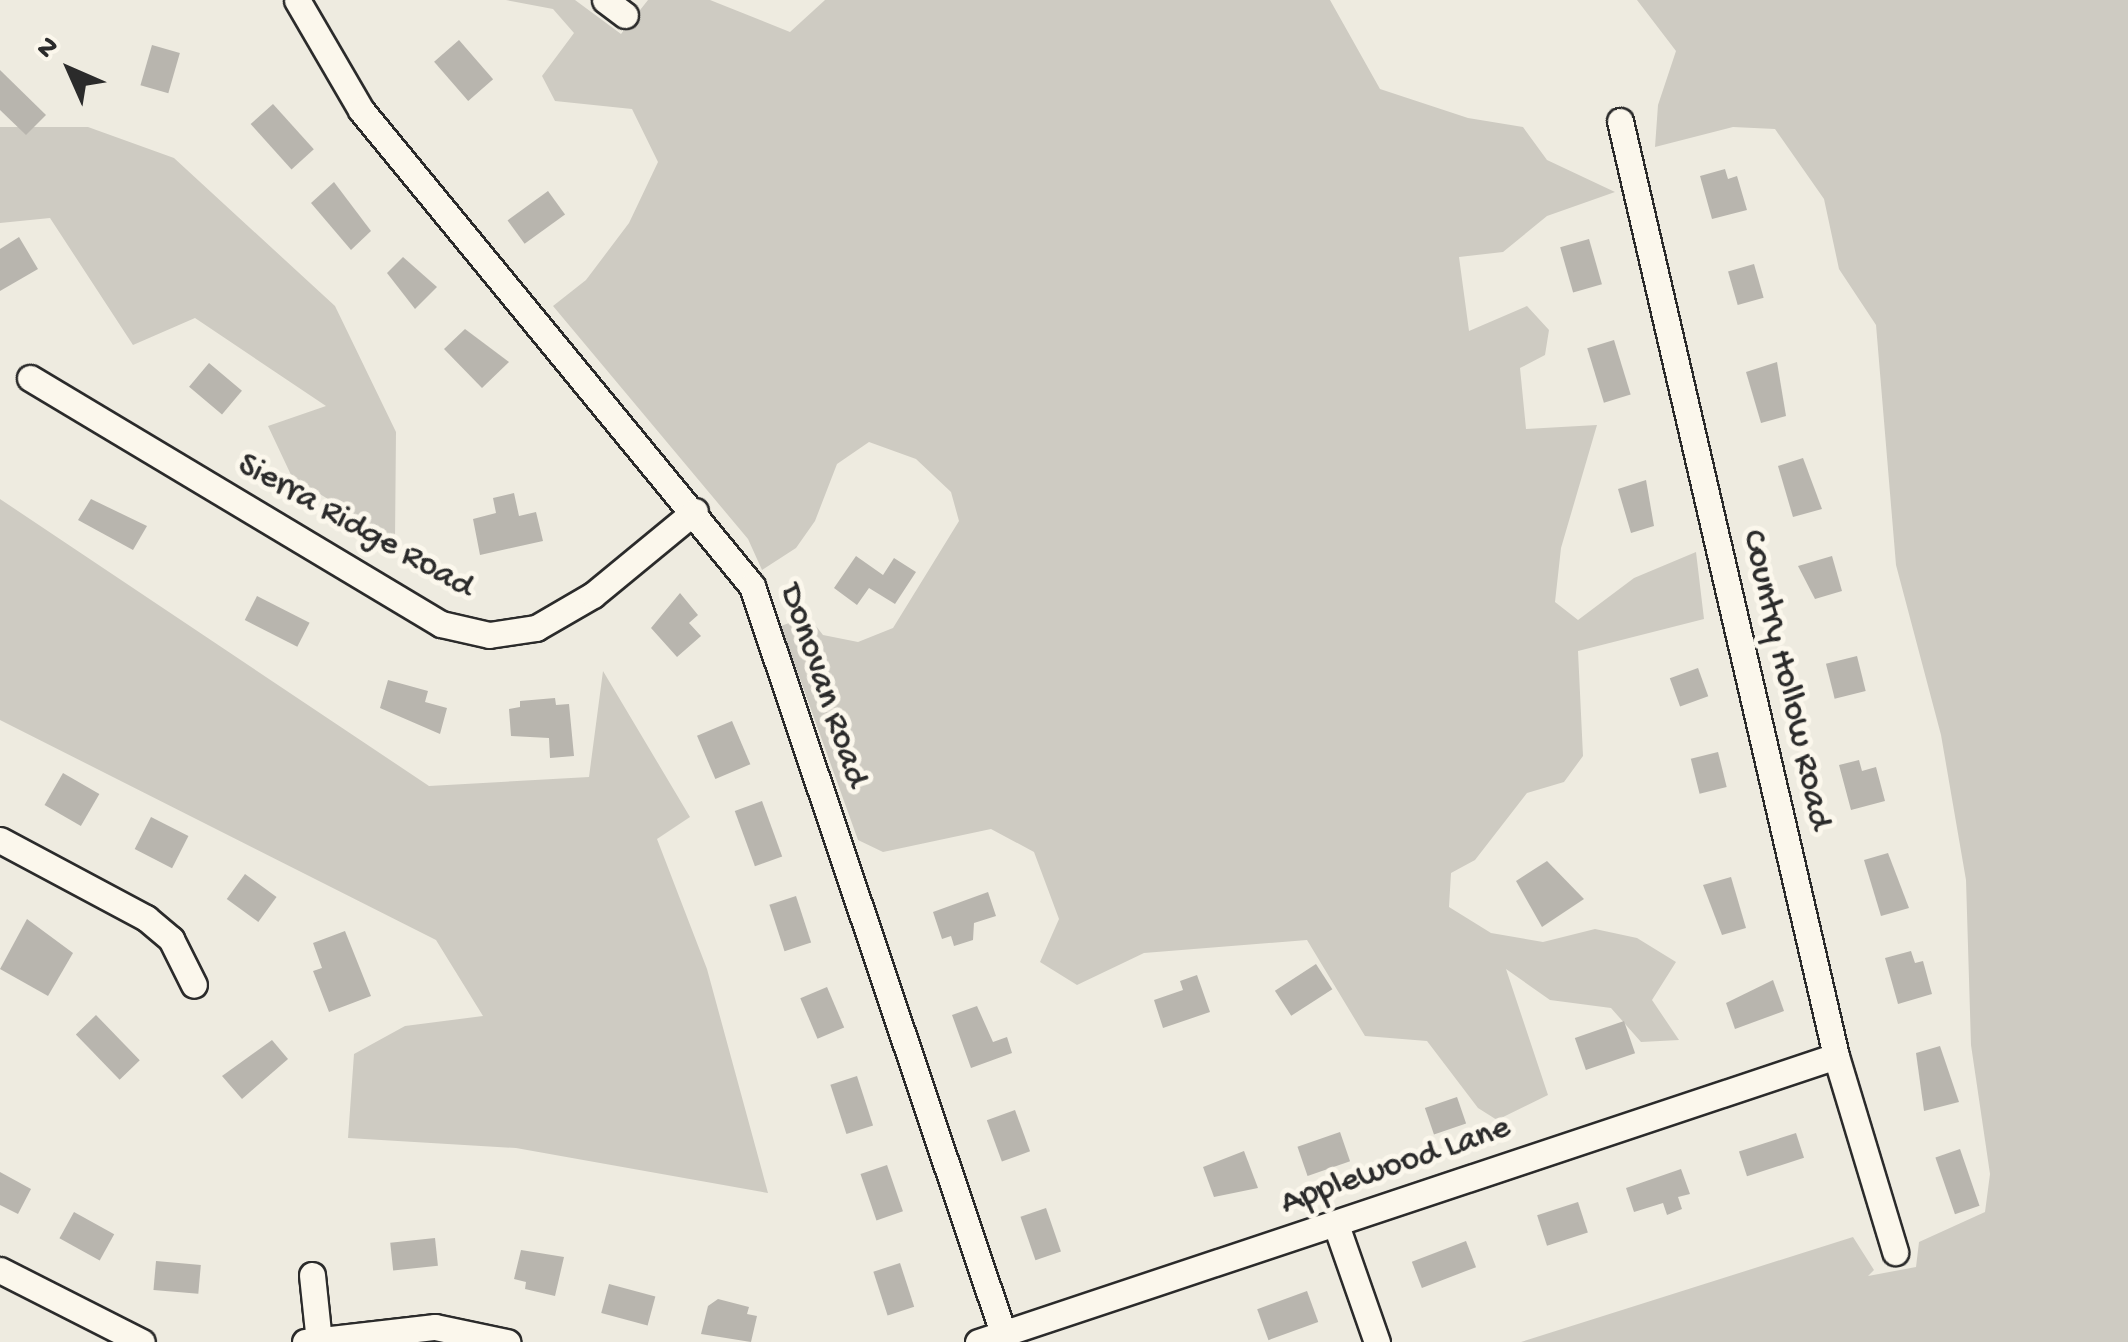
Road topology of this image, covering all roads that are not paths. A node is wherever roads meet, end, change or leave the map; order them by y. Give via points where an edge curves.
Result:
1 (297, 0) edge
2 (1620, 121) dead end
3 (30, 378) dead end
4 (695, 511) junction
5 (0, 840) edge
6 (194, 985) dead end
7 (1836, 1056) junction
8 (1336, 1225) junction
9 (1894, 1252) dead end
10 (0, 1270) edge
11 (312, 1275) dead end
12 (1004, 1338) edge
13 (142, 1342) edge
14 (305, 1342) edge
15 (319, 1342) edge
16 (507, 1342) edge
17 (978, 1342) edge
18 (1377, 1342) edge

1 - 4 street, Donovan Road via 360,110
2 - 7 street, Country Hollow Road
3 - 4 street, Sierra Ridge Road via 441,624 489,635 536,628 593,596
4 - 12 street, Donovan Road via 752,586
5 - 6 street via 146,918 171,938
7 - 8 street, Applewood Lane
7 - 9 street, Country Hollow Road
8 - 12 street, Applewood Lane
8 - 18 street
10 - 13 street
11 - 15 street
12 - 17 street, Applewood Lane
14 - 15 street
15 - 16 street via 435,1326

